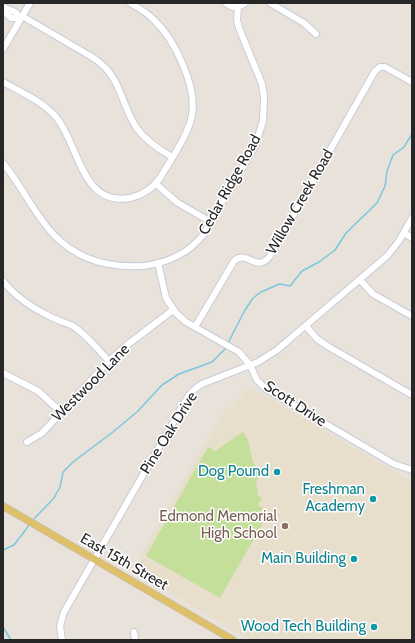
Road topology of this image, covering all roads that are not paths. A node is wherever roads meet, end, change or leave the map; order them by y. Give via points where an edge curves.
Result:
1 (30, 3) edge
2 (130, 3) edge
3 (226, 3) edge
4 (245, 3) edge
5 (270, 3) edge
6 (3, 7) edge
7 (238, 7) junction
8 (3, 11) edge
9 (22, 17) junction
10 (316, 34) dead end
11 (3, 49) edge
12 (3, 82) edge
13 (412, 82) edge
14 (172, 157) junction
15 (3, 164) edge
16 (156, 184) junction
17 (412, 218) edge
18 (211, 222) junction
19 (404, 233) junction
20 (412, 238) edge
21 (158, 263) junction
22 (360, 280) junction
23 (3, 281) edge
24 (173, 310) junction
25 (412, 316) edge
26 (306, 326) junction
27 (195, 327) junction
28 (109, 361) junction
29 (250, 366) junction
30 (3, 373) edge
31 (412, 395) edge
32 (61, 412) junction
33 (27, 442) dead end
34 (412, 470) edge
35 (3, 506) edge
36 (94, 560) junction
37 (134, 632) dead end
38 (62, 640) edge
39 (135, 640) edge
40 (233, 640) edge

1 - 9 street
2 - 14 street via 155,20 168,36 178,54 192,94 191,120
3 - 7 street
4 - 7 street
5 - 10 street via 304,23
6 - 9 street
7 - 18 street, Cedar Ridge Road via 239,28 262,84 263,121 255,146
8 - 9 street via 11,18
9 - 11 street
9 - 14 street via 101,63 115,80 136,127 152,144
12 - 16 street via 44,106 57,118 87,178 98,190 113,197 125,198 141,194
13 - 27 street, Willow Creek Road via 388,68 380,67 375,71 270,256 260,263 244,257 234,260
14 - 16 street
15 - 21 street, Cedar Ridge Road via 47,226 68,248 106,264 138,266
16 - 18 street via 178,203
17 - 19 street, Pine Oak Drive
18 - 21 street, Cedar Ridge Road via 190,250
19 - 20 street
19 - 22 street, Pine Oak Drive via 387,256
21 - 24 street, Scott Drive via 166,298
22 - 25 street via 373,294
22 - 26 street, Pine Oak Drive
23 - 28 street via 17,296 34,308 77,329
24 - 27 street, Scott Drive
24 - 28 street, Westwood Lane
26 - 29 street, Pine Oak Drive via 269,356
26 - 31 street via 329,348
27 - 29 street, Scott Drive via 239,352
28 - 32 street, Westwood Lane
29 - 34 street, Scott Drive via 261,385 273,394 394,464
29 - 36 street, Pine Oak Drive via 208,381 189,395
30 - 32 street via 38,391
32 - 33 street, Westwood Lane via 42,433
35 - 36 main road, East 15th Street
36 - 38 street, Pine Oak Drive via 62,616
36 - 40 main road, East 15th Street
37 - 39 street

